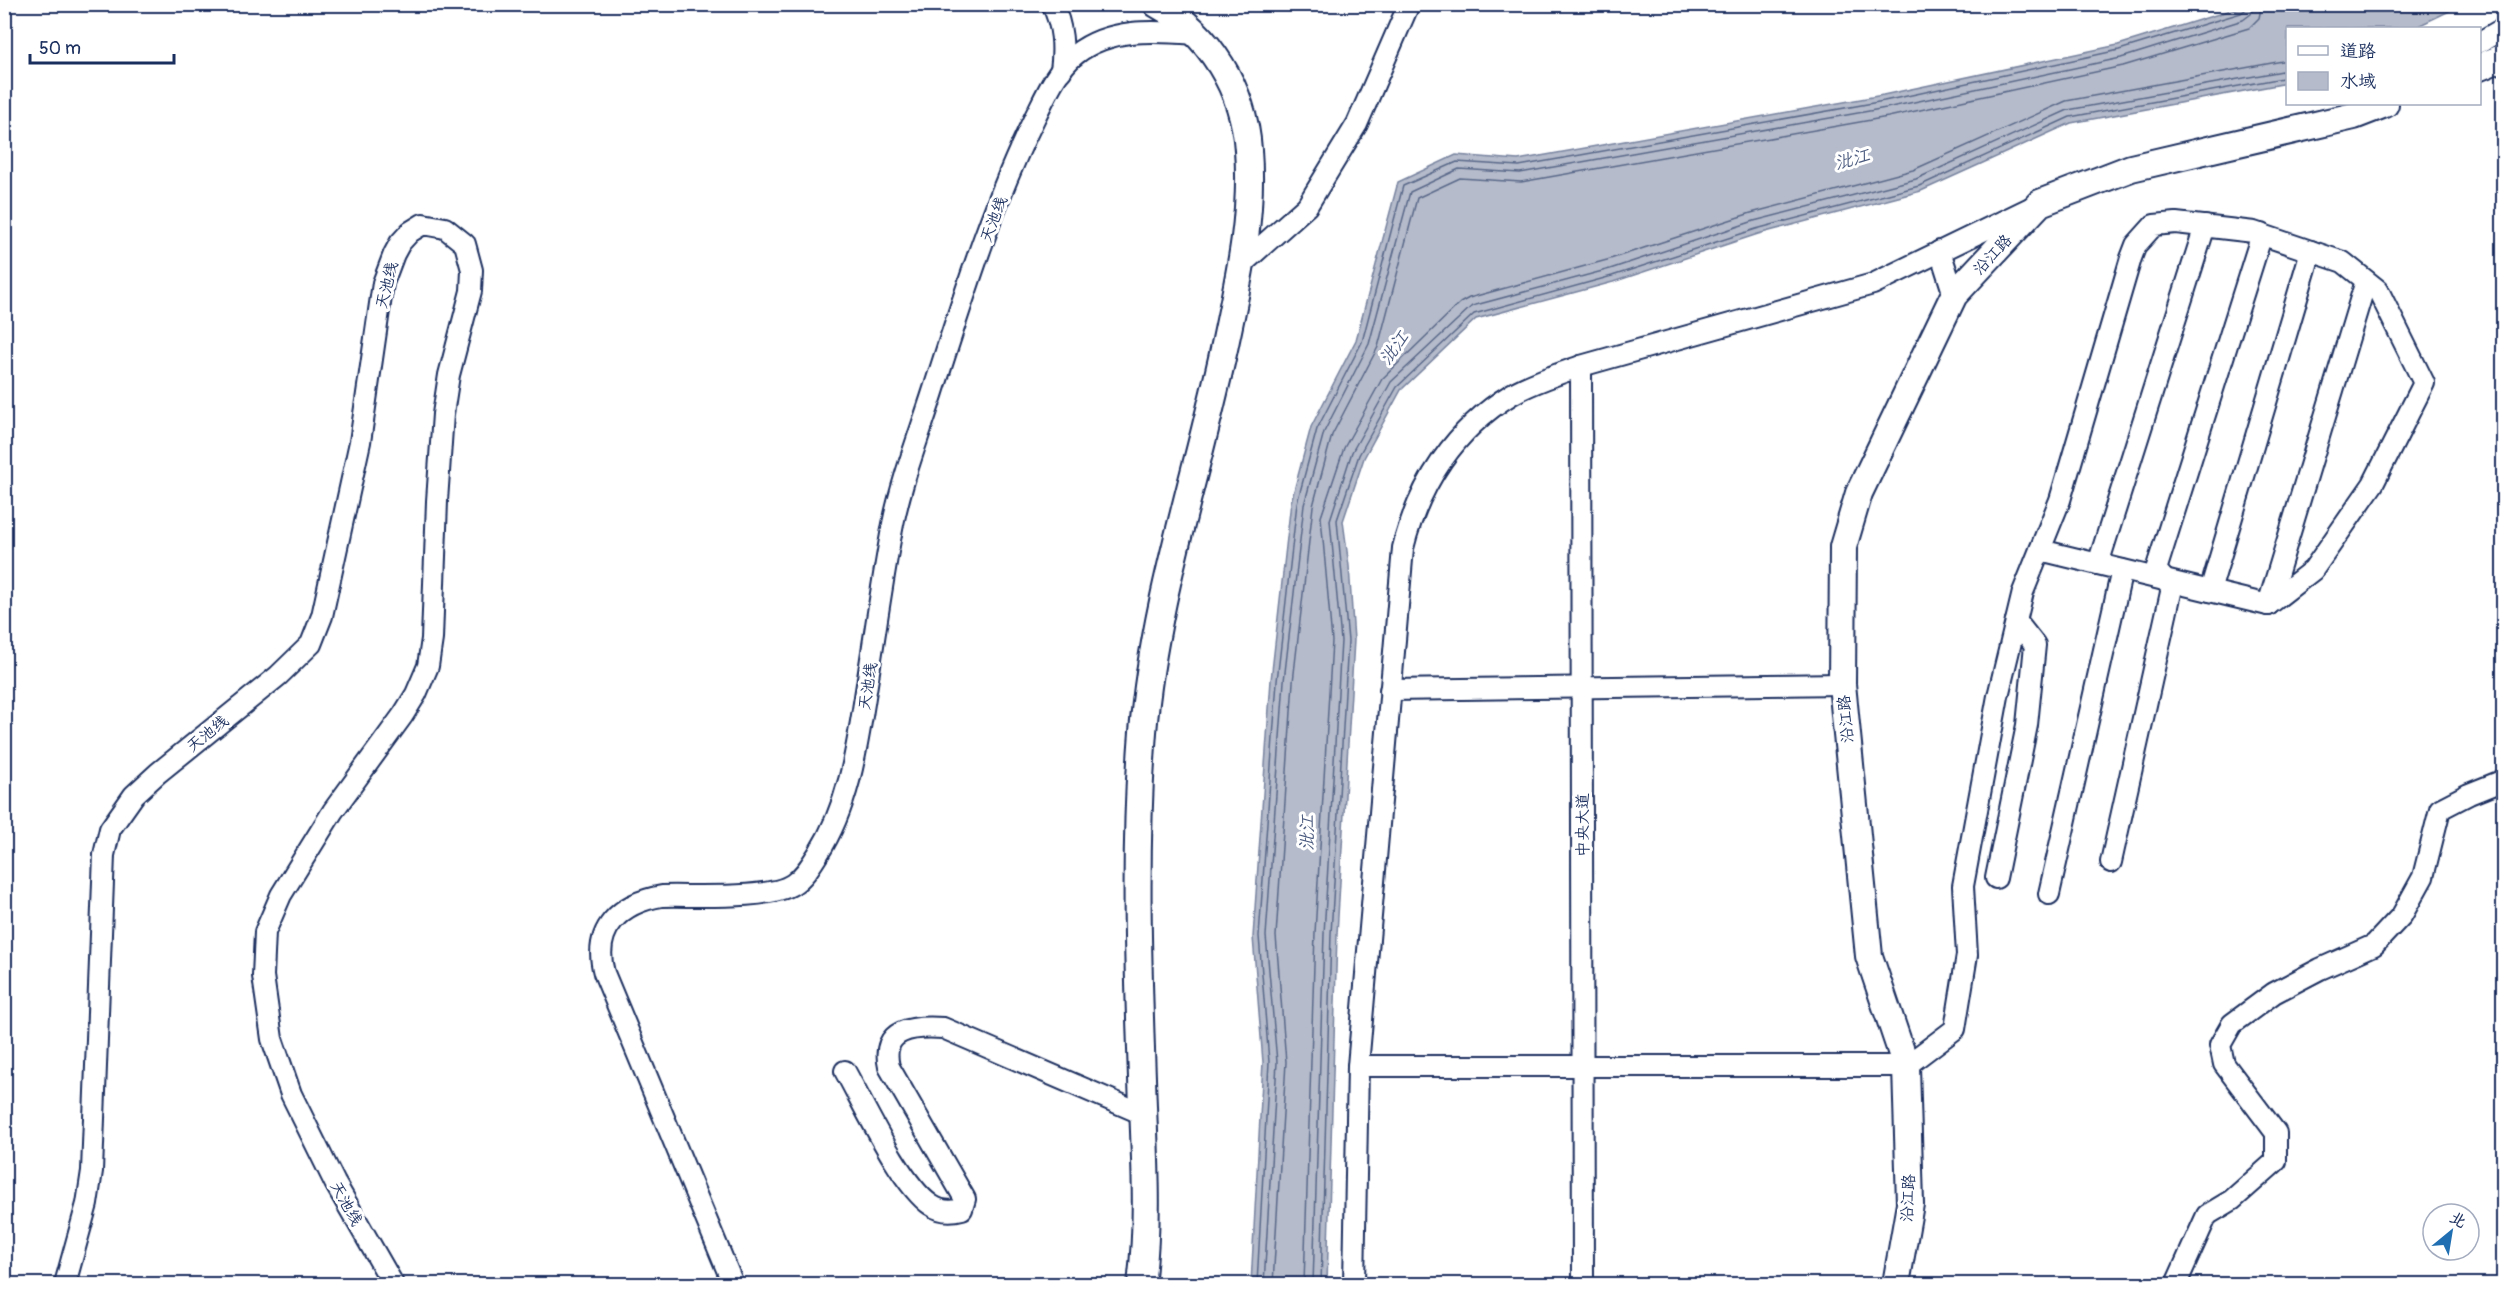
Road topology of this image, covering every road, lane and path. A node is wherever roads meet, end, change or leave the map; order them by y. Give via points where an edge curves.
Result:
1 (1052, 4) edge
2 (1157, 4) edge
3 (1409, 4) edge
4 (2504, 28) edge
5 (1197, 34) junction
6 (2481, 41) edge
7 (2504, 57) edge
8 (2481, 66) edge
9 (1061, 70) junction
10 (2382, 105) edge
11 (2364, 110) edge
12 (2040, 203) junction
13 (2205, 226) junction
14 (2262, 234) junction
15 (1940, 251) junction
16 (2311, 251) junction
17 (1242, 264) junction
18 (2366, 281) junction
19 (1954, 296) junction
20 (1581, 366) junction
21 (2040, 550) junction
22 (2098, 564) junction
23 (2122, 570) junction
24 (2164, 580) junction
25 (2210, 591) junction
26 (2268, 605) junction
27 (2016, 621) junction
28 (1842, 684) junction
29 (1581, 688) junction
30 (1390, 690) junction
31 (2504, 780) edge
32 (2111, 862) dead end
33 (1996, 878) dead end
34 (2049, 894) dead end
35 (1358, 1066) junction
36 (1582, 1066) junction
37 (1906, 1066) junction
38 (845, 1071) dead end
39 (1143, 1114) junction
40 (66, 1284) edge
41 (393, 1284) edge
42 (734, 1284) edge
43 (1141, 1284) edge
44 (1354, 1284) edge
45 (1583, 1284) edge
46 (1896, 1284) edge
47 (2176, 1284) edge

1 - 9 street via 1062,33
2 - 5 main road
3 - 17 street via 1358,124 1307,206
4 - 6 street
5 - 9 street, 天池线 via 1140,31 1105,38 1075,55
5 - 17 main road via 1226,72 1243,117 1250,176
7 - 8 main road
9 - 42 street, 天池线 via 1021,146 966,290 903,481 853,769 823,846 801,877 784,889 645,899 614,919 602,937 604,973
10 - 11 main road
11 - 12 main road via 2131,168
12 - 15 street
12 - 19 main road, 沿江路
13 - 14 street
13 - 21 street via 2154,225 2136,245 2060,500
13 - 22 street
14 - 16 street
14 - 24 street via 2156,570
15 - 19 street
15 - 20 street via 1873,284
16 - 18 street via 2343,262
16 - 25 street
17 - 39 main road via 1162,610 1143,733 1138,850
18 - 26 street
18 - 26 street via 2378,290 2424,383 2368,492 2313,570
19 - 28 main road, 沿江路 via 1859,493 1843,547
20 - 29 street, 中央大道
20 - 30 street via 1514,393 1488,411 1448,449 1436,468 1410,517 1402,548
21 - 22 street
21 - 27 street
22 - 23 street
23 - 24 street
23 - 34 street
24 - 25 street
24 - 32 street via 2172,588
25 - 26 street
27 - 33 street via 2035,645 2027,725
27 - 37 street via 1963,886 1967,955 1955,1029
28 - 29 street
28 - 37 main road, 沿江路 via 1869,956
29 - 30 street
29 - 36 street, 中央大道
30 - 35 street
31 - 47 street via 2440,809 2423,877 2402,915 2374,945 2274,993 2232,1024 2220,1045 2224,1064 2276,1133 2276,1161 2232,1200 2207,1215
35 - 36 street
35 - 44 street
36 - 37 street
36 - 45 street, 中央大道
37 - 46 main road, 沿江路 via 1910,1204
38 - 39 street via 918,1194 945,1211 963,1209 965,1199 890,1067 887,1055 889,1045 906,1029 943,1028
39 - 43 main road via 1145,1228
40 - 41 street, 天池线 via 92,1171 104,855 111,829 125,806 158,773 278,676 311,644 322,616 360,442 383,283 400,243 423,224 455,234 465,244 472,270 471,291 443,414 428,666 403,715 333,811 282,894 266,932 263,976 272,1039 291,1094 335,1183

